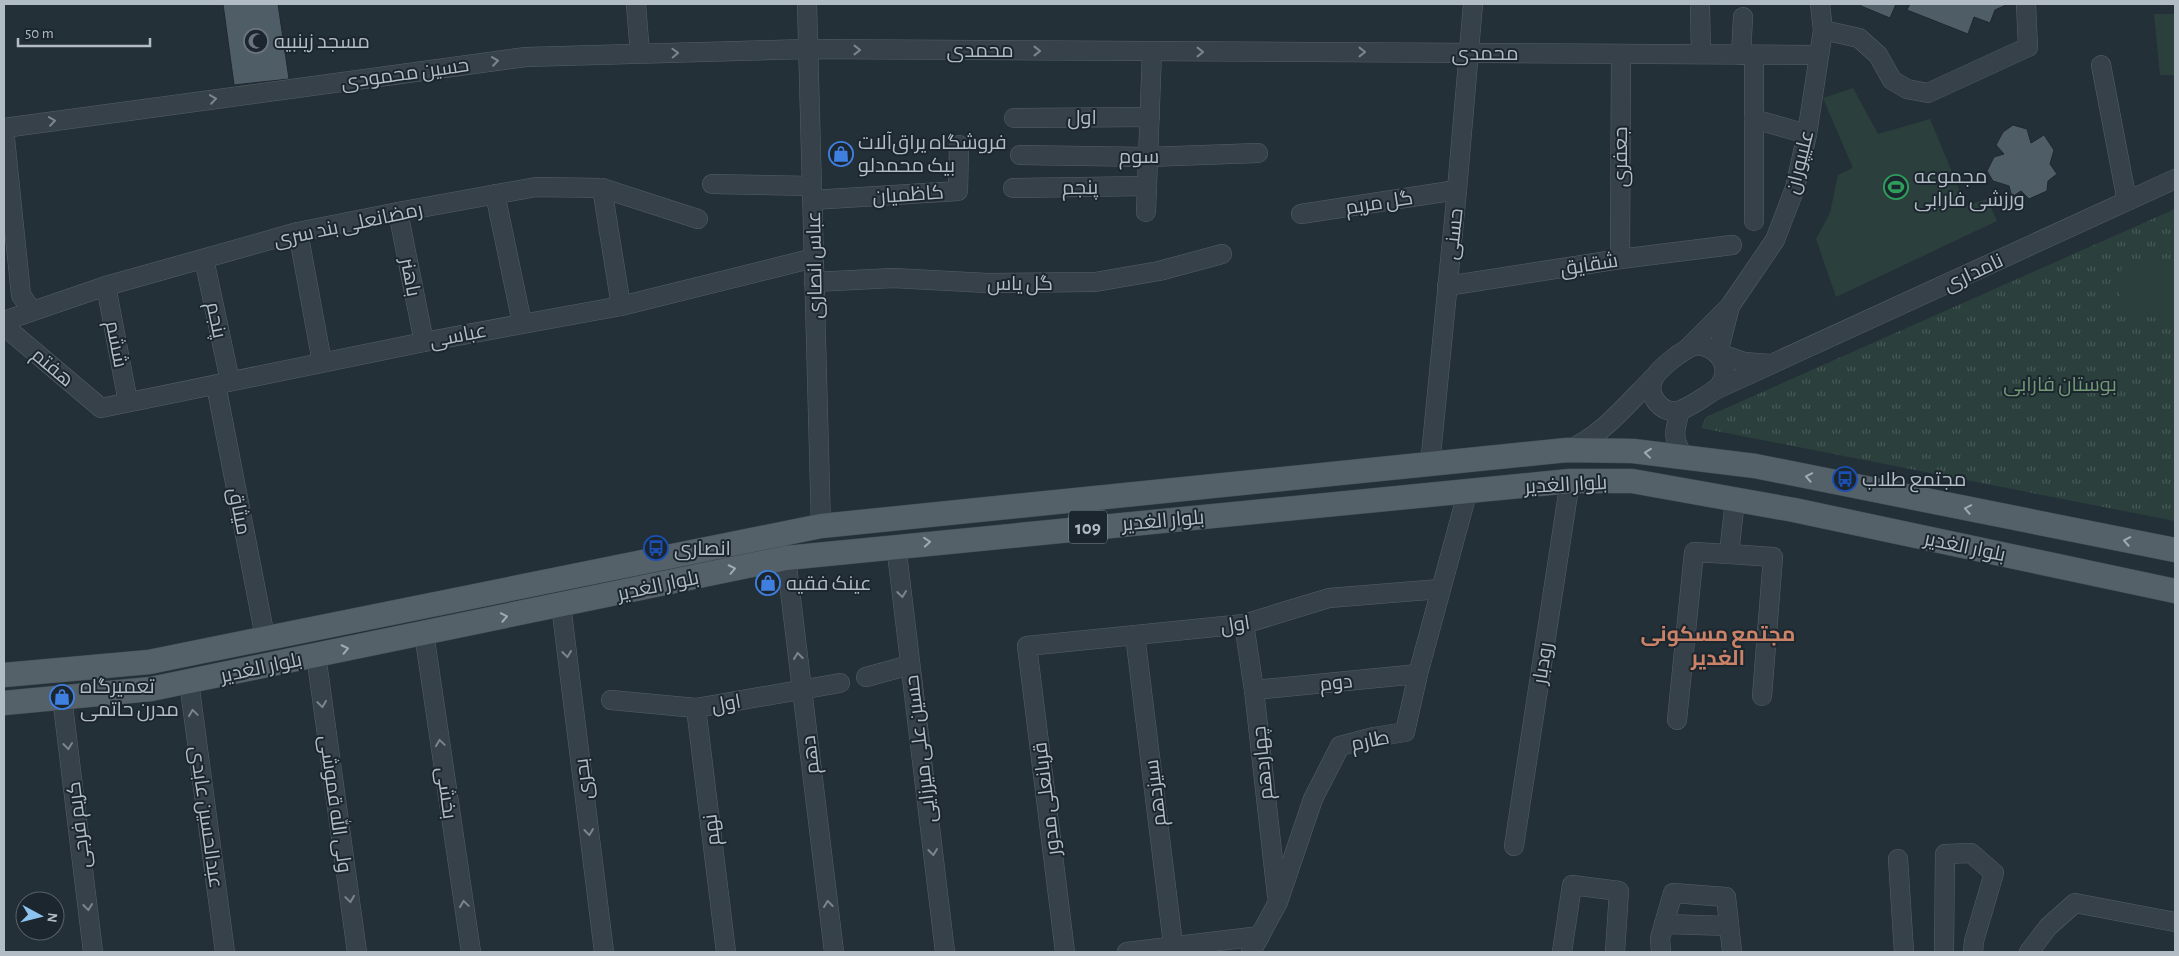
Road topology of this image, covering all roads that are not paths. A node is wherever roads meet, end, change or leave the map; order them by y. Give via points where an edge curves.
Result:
1 (636, 4) edge
2 (807, 4) edge
3 (1473, 4) edge
4 (1820, 4) edge
5 (2026, 4) edge
6 (1700, 8) dead end
7 (1743, 17) dead end
8 (1823, 30) junction
9 (808, 50) junction
10 (1152, 51) junction
11 (1469, 53) junction
12 (640, 54) junction
13 (1621, 54) junction
14 (1701, 54) junction
15 (1748, 55) junction
16 (1819, 55) junction
17 (2101, 65) dead end
18 (1150, 117) junction
19 (1014, 118) dead end
20 (1754, 119) junction
21 (4, 128) edge
22 (1808, 134) junction
23 (959, 144) dead end
24 (1258, 153) dead end
25 (1020, 155) dead end
26 (1148, 157) junction
27 (2175, 179) edge
28 (712, 184) dead end
29 (1147, 186) junction
30 (602, 188) junction
31 (1013, 188) dead end
32 (1458, 190) junction
33 (812, 193) junction
34 (495, 194) junction
35 (2127, 201) junction
36 (398, 212) junction
37 (1146, 212) dead end
38 (1301, 214) dead end
39 (698, 218) dead end
40 (1754, 222) dead end
41 (298, 232) junction
42 (1732, 245) dead end
43 (1222, 254) dead end
44 (814, 258) junction
45 (204, 259) junction
46 (1620, 259) junction
47 (814, 282) junction
48 (106, 286) junction
49 (1447, 286) junction
50 (621, 306) junction
51 (1730, 306) junction
52 (32, 312) junction
53 (4, 321) edge
54 (522, 323) junction
55 (4, 326) edge
56 (424, 342) junction
57 (1688, 348) junction
58 (1718, 353) junction
59 (322, 362) junction
60 (1771, 364) junction
61 (1654, 377) junction
62 (223, 383) junction
63 (1715, 390) junction
64 (128, 402) junction
65 (102, 408) joint
66 (1680, 411) junction
67 (1567, 450) junction
68 (1684, 457) junction
69 (1430, 465) junction
70 (1570, 481) junction
71 (1468, 490) junction
72 (1735, 500) junction
73 (821, 526) junction
74 (896, 545) junction
75 (2175, 550) edge
76 (1729, 554) junction
77 (786, 558) junction
78 (1440, 589) junction
79 (2175, 591) edge
80 (562, 605) junction
81 (1244, 624) junction
82 (424, 633) junction
83 (1135, 635) junction
84 (265, 637) junction
85 (1028, 646) joint
86 (316, 656) junction
87 (910, 665) junction
88 (1418, 674) junction
89 (4, 675) edge
90 (866, 676) dead end
91 (189, 682) junction
92 (840, 683) dead end
93 (802, 689) junction
94 (1254, 690) junction
95 (1762, 696) dead end
96 (62, 697) junction
97 (611, 700) dead end
98 (4, 703) edge
99 (696, 708) junction
100 (1677, 720) dead end
101 (1514, 846) dead end
102 (1898, 859) dead end
103 (1278, 902) junction
104 (2175, 922) edge
105 (1664, 924) junction
106 (1729, 926) junction
107 (1255, 944) edge
108 (1174, 949) edge
109 (93, 952) edge
110 (225, 952) edge
111 (357, 952) edge
112 (471, 952) edge
113 (604, 952) edge
114 (726, 952) edge
115 (834, 952) edge
116 (945, 952) edge
117 (1065, 952) edge
118 (1127, 952) edge
119 (1562, 952) edge
120 (1615, 952) edge
121 (1661, 952) edge
122 (1732, 952) edge
123 (1904, 952) edge
124 (1944, 952) edge
125 (1973, 952) edge
126 (2029, 952) edge

1 - 12 street
2 - 9 street, عباس انصاری
3 - 11 street, حسنی
4 - 8 street, علیپوران
5 - 8 street via 2028,47 1928,93 1907,90 1892,80 1878,55 1859,38
6 - 14 street
7 - 15 street
8 - 16 street, علیپوران
9 -> 10 street, محمدی
12 -> 9 street, حسین محمودی
9 - 33 street, عباس انصاری
10 -> 11 street, محمدی
10 - 18 street
11 - 13 street, محمدی
11 - 32 street, حسنی
21 -> 12 street, حسین محمودی via 526,57
13 - 14 street, محمدی
13 - 46 street, جعفری
14 - 15 street, محمدی
15 - 16 street, محمدی
15 - 20 street
16 - 22 street, علیپوران
17 - 35 street
18 - 19 street, اول
18 - 26 street
20 - 22 street
20 - 40 street
21 - 52 street via 22,295
22 - 51 street, علیپوران via 1795,188 1775,240
23 - 33 street, کاظمیان via 958,190
24 - 26 street, سوم
25 - 26 street, سوم
26 - 29 street
27 - 35 street, نامداری
28 - 33 street
29 - 31 street, پنجم
29 - 37 street
30 - 34 street, رمضانعلی بند سری via 536,187
30 - 39 street, رمضانعلی بند سری
30 - 50 street
32 - 38 street, گل مریم
32 - 49 street, حسنی
33 - 44 street, عباس انصاری
34 - 36 street, رمضانعلی بند سری
34 - 54 street
35 - 60 street, نامداری
36 - 41 street, رمضانعلی بند سری
36 - 56 street, باهنر
41 - 45 street, رمضانعلی بند سری
41 - 59 street
42 - 46 street, شقایق
43 - 47 street, گل یاس via 1159,271 1095,282 987,283 893,278
44 - 47 street, عباس انصاری
44 - 50 street, عباسی
45 - 48 street, رمضانعلی بند سری
45 - 62 street, پنجم
46 - 49 street, شقایق
47 - 73 street, عباس انصاری
48 - 52 street, رمضانعلی بند سری
48 - 64 street, ششم
49 - 69 street, حسنی
50 - 54 street, عباسی
51 - 57 street
51 - 58 street
52 - 53 street, رمضانعلی بند سری
54 - 56 street, عباسی
55 - 65 street, هفتم
56 - 59 street, عباسی
57 - 58 street via 1704,345
57 - 61 street
58 - 60 street via 1744,362
58 - 63 street via 1724,376
59 - 62 street, عباسی
60 - 63 street, نامداری
61 - 66 street via 1652,392 1659,405 1672,412
61 - 67 street via 1600,429 1582,444
62 - 64 street, عباسی
62 - 84 street, میثاق
63 - 66 street
64 - 65 street, عباسی
66 - 68 street via 1675,444
68 -> 67 main road, بلوار الغدیر / 109 via 1633,451
67 - 69 main road, بلوار الغدیر / 109
75 -> 68 main road, بلوار الغدیر / 109 via 1755,466
69 - 73 main road, بلوار الغدیر / 109
70 - 71 main road, بلوار الغدیر / 109
70 - 72 main road, بلوار الغدیر / 109 via 1632,482
70 - 101 street, رودبار
74 -> 71 main road, بلوار الغدیر / 109
71 - 78 street, طارم
72 - 76 street
72 - 79 main road, بلوار الغدیر / 109
73 - 84 main road, بلوار الغدیر / 109
74 - 77 main road, بلوار الغدیر / 109
74 -> 87 street, حسین علی میرزایی
76 - 95 street via 1774,557
76 - 100 street via 1694,552
80 -> 77 main road, بلوار الغدیر / 109
93 -> 77 street, دهم
78 - 81 street, اول via 1328,598
78 - 88 street, طارم
82 -> 80 main road, بلوار الغدیر / 109
80 -> 113 street, بحری
81 - 83 street, اول
81 - 94 street, چهاردهم
86 -> 82 main road, بلوار الغدیر / 109
112 -> 82 street, بخشی
83 - 85 street, اول
83 - 108 street, سیزدهم
84 - 89 main road, بلوار الغدیر / 109 via 150,662
85 - 117 street, قربانعلی مدور
86 - 91 main road, بلوار الغدیر / 109
86 -> 111 street, ولی الله قموشی
87 - 90 street
87 -> 116 street, حسین علی میرزایی
88 - 94 street, دوم
88 - 103 street, طارم via 1405,732 1374,736 1340,746 1313,799
91 - 96 main road, بلوار الغدیر / 109 via 151,690
110 -> 91 street, عبدالحسین عابدی
92 - 93 street, اول
93 - 99 street, اول
115 -> 93 street, دهم
94 - 103 street, چهاردهم
96 - 98 main road, بلوار الغدیر / 109
96 -> 109 street, کریم فرجی
97 - 99 street, اول
99 - 114 street, نهم
102 - 123 street
103 - 107 street, طارم
104 - 126 street via 2075,902 2048,927
105 - 106 street
105 - 106 street via 1672,893 1726,897
105 - 121 street
106 - 122 street
107 - 108 street
108 - 118 street
119 - 120 street via 1572,885 1619,891
124 - 125 street via 1945,854 1971,853 1994,873

